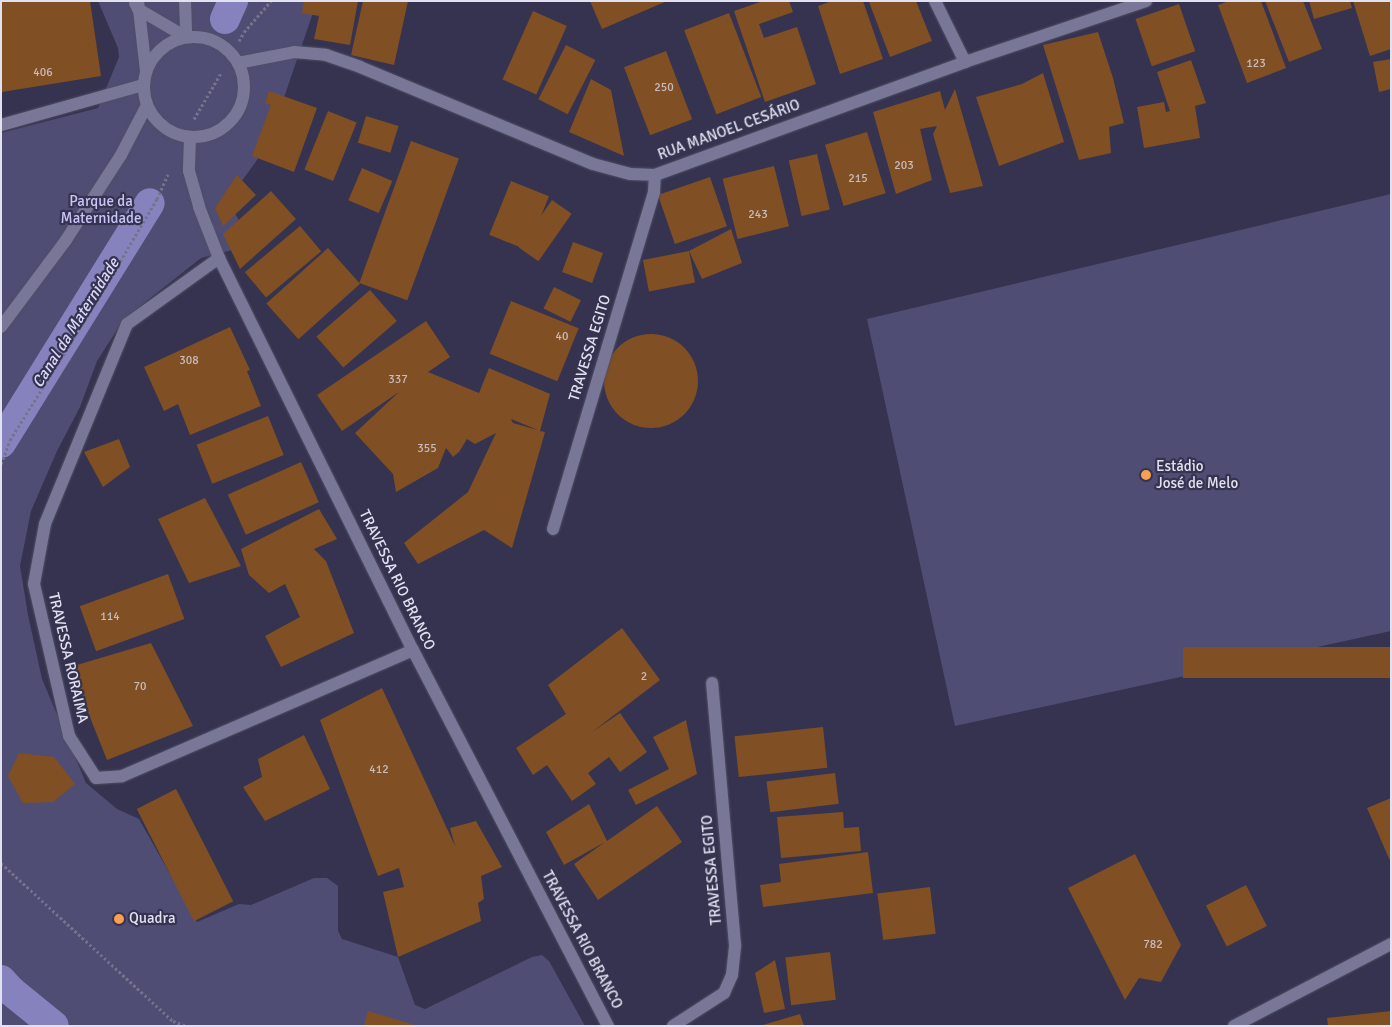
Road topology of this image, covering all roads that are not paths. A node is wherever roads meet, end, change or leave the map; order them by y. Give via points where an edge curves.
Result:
1 (185, 1) edge
2 (935, 1) edge
3 (1146, 1) edge
4 (137, 4) edge
5 (186, 37) junction
6 (235, 58) junction
7 (965, 62) junction
8 (146, 71) junction
9 (144, 85) junction
10 (147, 104) junction
11 (1, 126) edge
12 (187, 137) junction
13 (655, 175) junction
14 (218, 258) junction
15 (1, 327) edge
16 (553, 529) dead end
17 (413, 650) junction
18 (712, 683) dead end
19 (1391, 944) edge
20 (608, 1026) edge
21 (674, 1026) edge
22 (1234, 1026) edge

1 - 5 street
2 - 7 street
3 - 7 street, RUA MANOEL CESÁRIO
4 - 5 street
4 - 8 street
5 - 6 street via 210,39
5 - 8 street via 162,48
6 - 12 street via 245,89 236,115 217,133
6 - 13 street, RUA MANOEL CESÁRIO via 294,52 326,55 593,164 630,174
7 - 13 street, RUA MANOEL CESÁRIO
8 - 9 street
9 - 10 street
9 - 11 street
10 - 12 street via 164,128
10 - 15 street via 121,155 71,232
12 - 14 street, TRAVESSA RIO BRANCO via 189,171
13 - 16 street, TRAVESSA EGITO via 654,192
14 - 17 street, TRAVESSA RIO BRANCO
14 - 17 street, TRAVESSA RORAIMA via 127,324 45,524 34,584 69,736 96,778 122,776
17 - 20 street, TRAVESSA RIO BRANCO
18 - 21 street, TRAVESSA EGITO via 735,945 733,968 724,993
19 - 22 street

